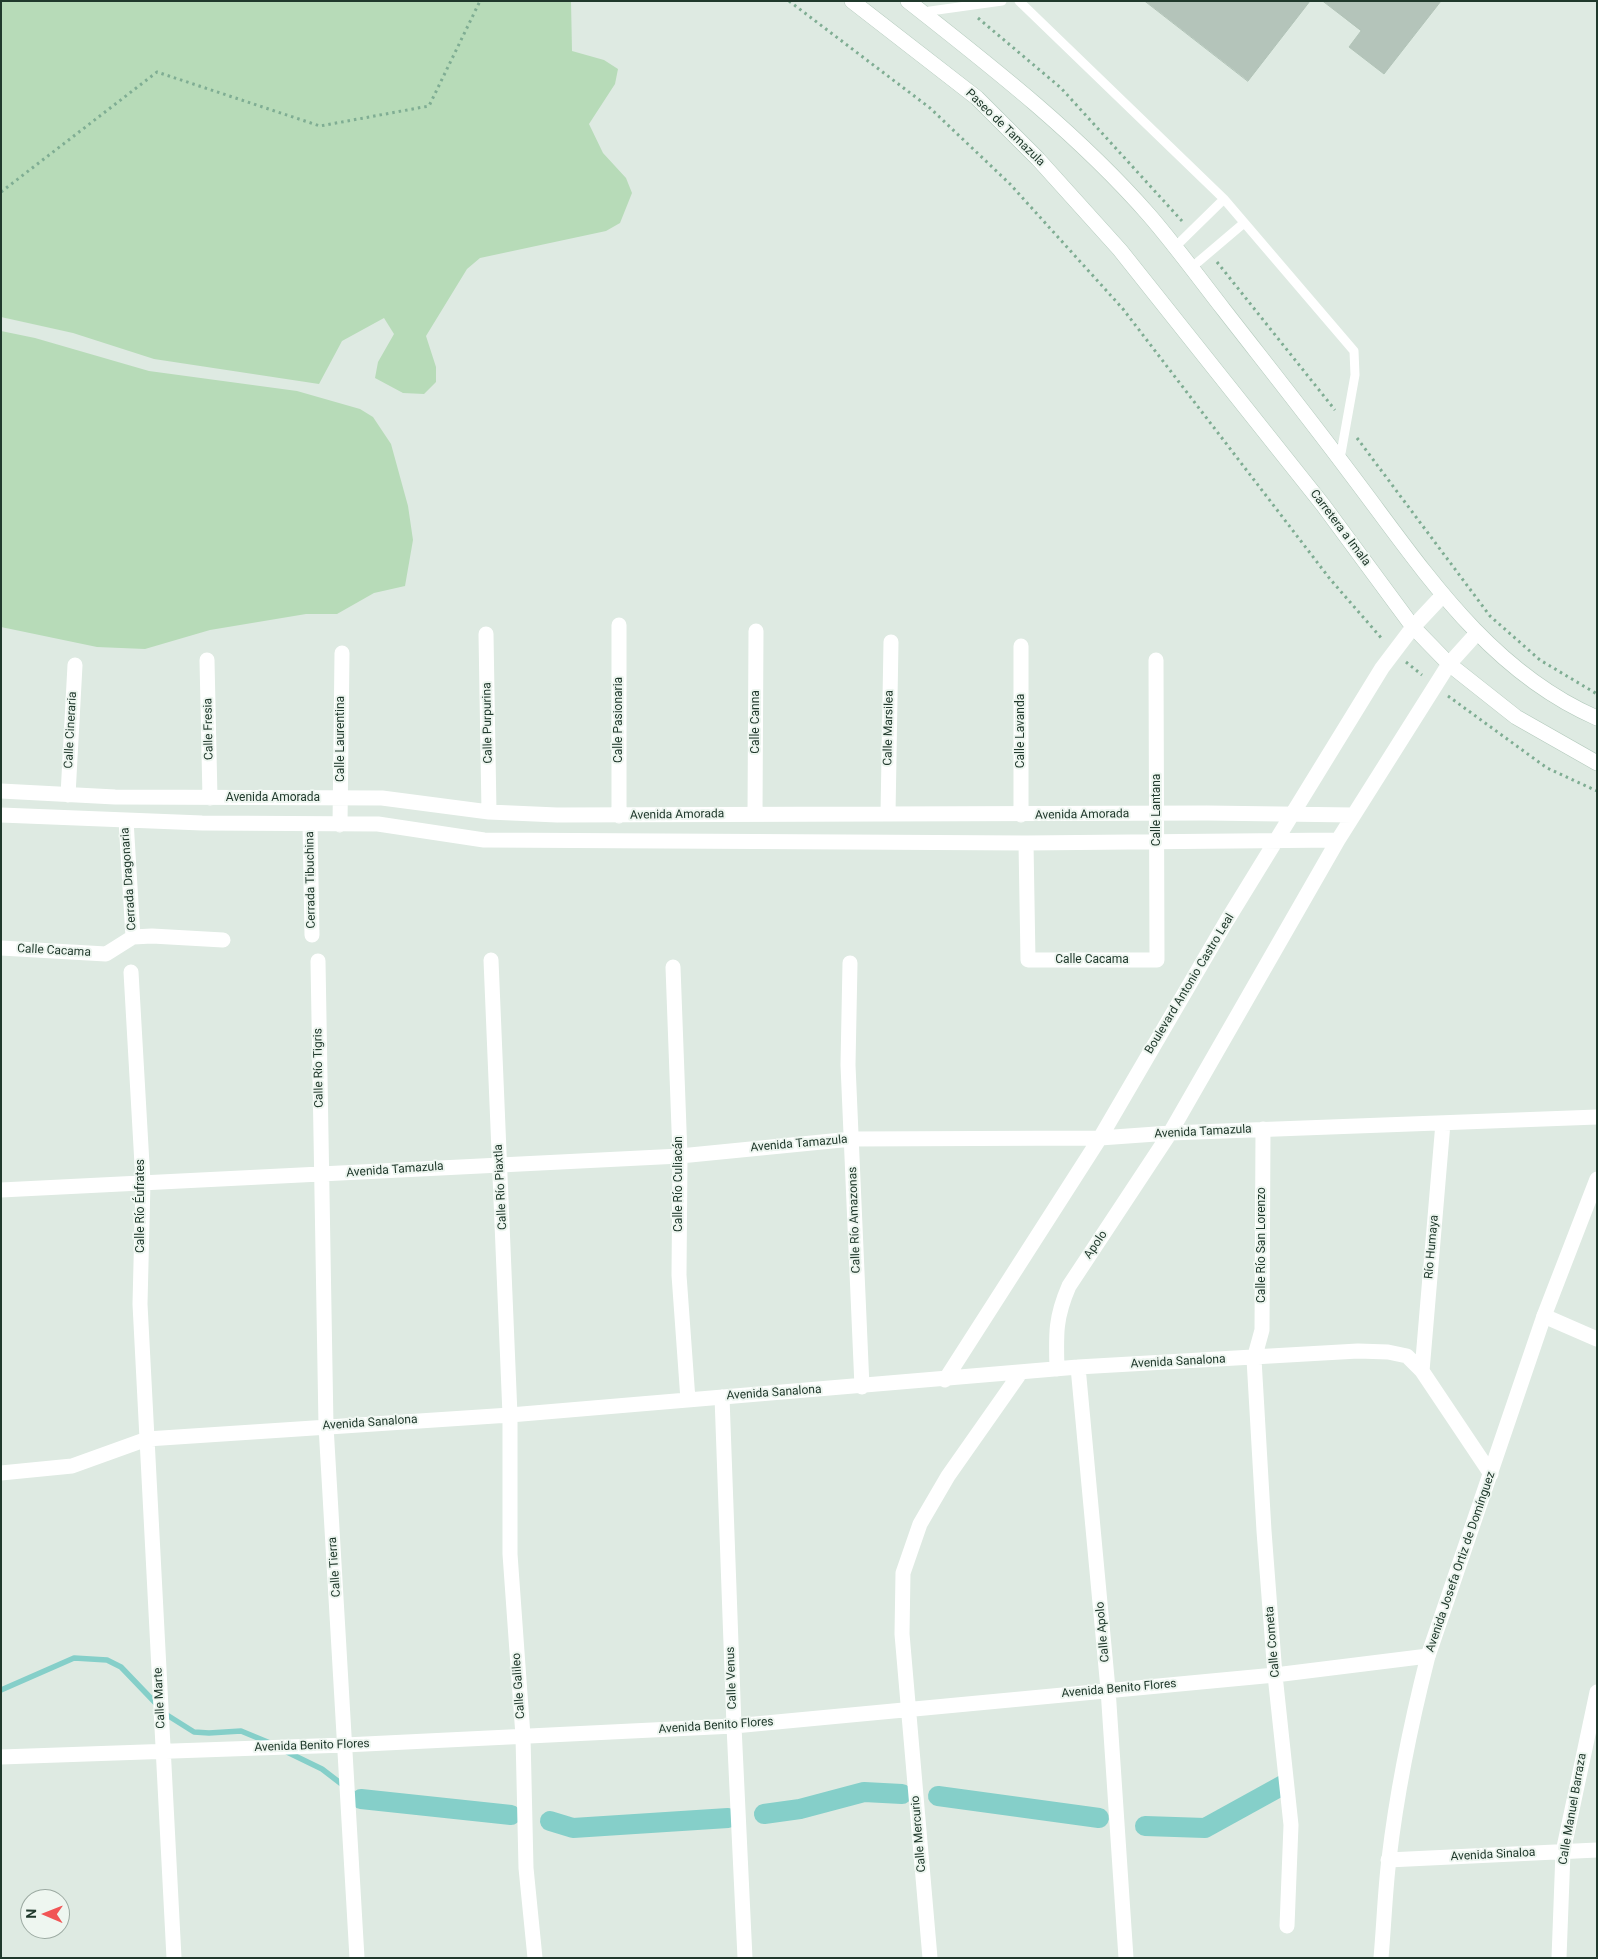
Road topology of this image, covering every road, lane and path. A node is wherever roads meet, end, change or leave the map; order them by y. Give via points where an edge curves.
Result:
1 (480, 1) edge
2 (789, 1) edge
3 (852, 1) edge
4 (908, 1) edge
5 (1002, 1) edge
6 (1019, 1) edge
7 (964, 6) junction
8 (922, 12) junction
9 (1, 192) edge
10 (1224, 199) junction
11 (1244, 223) junction
12 (1192, 231) junction
13 (1174, 248) junction
14 (1120, 250) joint
15 (1210, 253) junction
16 (1191, 268) junction
17 (1345, 422) junction
18 (1340, 460) junction
19 (1443, 595) junction
20 (619, 625) dead end
21 (1413, 627) junction
22 (756, 631) dead end
23 (486, 634) dead end
24 (1477, 634) junction
25 (891, 642) dead end
26 (1021, 646) dead end
27 (1394, 652) junction
28 (342, 653) dead end
29 (207, 660) dead end
30 (1156, 660) dead end
31 (74, 664) dead end
32 (1448, 664) junction
33 (1435, 686) junction
34 (1597, 694) edge
35 (1597, 718) edge
36 (1597, 762) edge
37 (1, 791) edge
38 (1597, 791) edge
39 (68, 795) junction
40 (210, 798) junction
41 (341, 798) junction
42 (489, 812) junction
43 (1208, 813) junction
44 (755, 814) junction
45 (888, 814) junction
46 (1157, 814) junction
47 (1291, 814) junction
48 (1, 815) edge
49 (667, 815) junction
50 (1021, 815) junction
51 (619, 816) junction
52 (1353, 816) junction
53 (126, 820) junction
54 (340, 824) junction
55 (310, 825) junction
56 (1206, 840) junction
57 (1277, 840) junction
58 (1338, 840) junction
59 (668, 841) junction
60 (1157, 841) junction
61 (1026, 843) junction
62 (312, 935) dead end
63 (133, 937) junction
64 (223, 940) dead end
65 (1, 948) edge
66 (491, 960) dead end
67 (1157, 960) joint
68 (318, 961) dead end
69 (850, 963) dead end
70 (673, 967) dead end
71 (131, 972) dead end
72 (1597, 1117) edge
73 (1443, 1122) junction
74 (1263, 1129) junction
75 (1170, 1133) junction
76 (1100, 1138) junction
77 (852, 1139) junction
78 (680, 1156) junction
79 (500, 1163) junction
80 (321, 1175) junction
81 (1597, 1179) edge
82 (143, 1182) junction
83 (1, 1190) edge
84 (1544, 1316) junction
85 (1597, 1339) edge
86 (1254, 1359) junction
87 (1078, 1367) junction
88 (1057, 1369) junction
89 (1422, 1371) junction
90 (1021, 1372) junction
91 (945, 1380) junction
92 (862, 1387) junction
93 (722, 1397) junction
94 (688, 1400) junction
95 (510, 1415) junction
96 (326, 1426) junction
97 (147, 1439) junction
98 (1, 1472) edge
99 (1491, 1474) junction
100 (1428, 1656) junction
101 (1275, 1675) junction
102 (1108, 1689) junction
103 (1597, 1692) edge
104 (908, 1711) junction
105 (734, 1726) junction
106 (522, 1736) junction
107 (345, 1745) junction
108 (162, 1750) junction
109 (1, 1757) edge
110 (1597, 1850) edge
111 (1563, 1852) junction
112 (1388, 1860) junction
113 (1286, 1926) dead end
114 (174, 1958) edge
115 (357, 1958) edge
116 (535, 1958) edge
117 (745, 1958) edge
118 (930, 1958) edge
119 (1126, 1958) edge
120 (1382, 1958) edge
121 (1559, 1958) edge

1 - 9 path via 429,106 320,126 157,72
2 - 27 path via 930,108 1010,184 1123,309 1330,579
3 - 14 street, Paseo de Tamazula via 977,98 1038,159
4 - 8 street
5 - 7 lane
6 - 10 lane
7 - 8 lane
7 - 12 path via 1061,88
8 - 13 street via 1001,74 1066,131 1149,215
10 - 11 lane
10 - 12 lane
11 - 15 lane
11 - 17 lane via 1354,351 1355,375
12 - 13 lane
13 - 16 street
14 - 21 street, Carretera a Imala via 1323,504
15 - 16 lane
15 - 17 path
16 - 18 street
17 - 18 lane
17 - 34 path via 1490,616 1540,660
18 - 19 street
19 - 21 street, Boulevard Antonio Castro Leal
19 - 24 street
20 - 51 street, Calle Pasionaria
21 - 27 street, Boulevard Antonio Castro Leal
21 - 32 street, Carretera a Imala
22 - 44 street, Calle Canna
23 - 42 street, Calle Purpurina
24 - 32 street
24 - 35 street via 1502,658
25 - 45 street, Calle Marsilea
26 - 50 street, Calle Lavanda
27 - 33 path
27 - 47 street, Boulevard Antonio Castro Leal
28 - 41 street, Calle Laurentina
29 - 40 street, Calle Fresia
30 - 46 street, Calle Lantana
31 - 39 street, Calle Cineraria
32 - 33 street
32 - 36 street, Carretera a Imala via 1516,717
33 - 38 path via 1547,768
33 - 52 street
37 - 39 street, Avenida Amorada
39 - 40 street, Avenida Amorada
40 - 41 street, Avenida Amorada
41 - 42 street, Avenida Amorada via 382,798
41 - 54 street, Calle Laurentina
42 - 51 street, Avenida Amorada
43 - 46 street, Avenida Amorada
43 - 47 street, Avenida Amorada
43 - 56 street
44 - 45 street, Avenida Amorada
44 - 49 street, Avenida Amorada
45 - 50 street, Avenida Amorada
46 - 50 street, Avenida Amorada
46 - 60 street, Calle Lantana
47 - 52 street, Avenida Amorada
47 - 57 street, Boulevard Antonio Castro Leal
48 - 53 street, Avenida Amorada
49 - 51 street, Avenida Amorada
49 - 59 street
52 - 58 street
53 - 55 street, Avenida Amorada
53 - 63 street, Cerrada Dragonaria
54 - 55 street, Avenida Amorada
54 - 59 street, Avenida Amorada via 378,824 484,840
55 - 62 street, Cerrada Tibuchina
56 - 57 street, Avenida Amorada
56 - 60 street, Avenida Amorada
57 - 58 street, Avenida Amorada
57 - 76 street, Boulevard Antonio Castro Leal
58 - 75 street
59 - 61 street, Avenida Amorada
60 - 61 street, Avenida Amorada
60 - 67 street, Calle Lantana
61 - 67 street, Calle Cacama via 1028,960
63 - 64 street
63 - 65 street, Calle Cacama via 106,954
66 - 79 street, Calle Río Piaxtla
68 - 80 street, Calle Río Tigris
69 - 77 street, Calle Río Amazonas via 848,1065
70 - 78 street, Calle Río Culiacán
71 - 82 street, Calle Río Éufrates
72 - 73 street, Avenida Tamazula
73 - 74 street, Avenida Tamazula
73 - 89 street, Río Humaya
74 - 75 street, Avenida Tamazula
74 - 86 street, Calle Río San Lorenzo via 1262,1330
75 - 76 street, Avenida Tamazula
75 - 88 street, Apolo via 1069,1286 1059,1309
76 - 77 street, Avenida Tamazula
76 - 91 street, Boulevard Antonio Castro Leal
77 - 78 street, Avenida Tamazula
77 - 92 street, Calle Río Amazonas
78 - 79 street, Avenida Tamazula
78 - 94 street, Calle Río Culiacán via 679,1275
79 - 80 street, Avenida Tamazula
79 - 95 street, Calle Río Piaxtla
80 - 82 street, Avenida Tamazula
80 - 96 street, Calle Tierra
81 - 84 street, Avenida Josefa Ortiz de Domínguez
82 - 83 street, Avenida Tamazula
82 - 97 street, Calle Río Éufrates via 140,1304
84 - 85 street
84 - 99 street, Avenida Josefa Ortiz de Domínguez
86 - 87 street, Avenida Sanalona
86 - 89 street, Avenida Sanalona via 1358,1351 1388,1352 1407,1356
86 - 101 street, Calle Cometa
87 - 88 street, Avenida Sanalona
87 - 102 street, Calle Apolo
88 - 90 street, Avenida Sanalona
89 - 99 street, Avenida Sanalona
90 - 91 street, Avenida Sanalona
90 - 104 street, Calle Mercurio via 948,1476 920,1524 903,1573 902,1634
91 - 92 street, Avenida Sanalona
92 - 93 street, Avenida Sanalona
93 - 94 street, Avenida Sanalona
93 - 105 street, Calle Venus
94 - 95 street, Avenida Sanalona
95 - 96 street, Avenida Sanalona
95 - 106 street, Calle Galileo via 510,1554
96 - 97 street, Avenida Sanalona
96 - 107 street, Calle Tierra
97 - 98 street, Avenida Sanalona via 72,1466
97 - 108 street, Calle Marte
99 - 100 street, Avenida Josefa Ortiz de Domínguez
100 - 101 street, Avenida Benito Flores
100 - 112 street, Avenida Josefa Ortiz de Domínguez via 1402,1769
101 - 102 street, Avenida Benito Flores
101 - 113 street, Calle Cometa via 1290,1825
102 - 104 street, Avenida Benito Flores
102 - 119 street, Calle Apolo
103 - 111 street, Calle Manuel Barraza
104 - 105 street, Avenida Benito Flores
104 - 118 street, Calle Mercurio
105 - 106 street, Avenida Benito Flores
105 - 117 street, Calle Venus
106 - 107 street, Avenida Benito Flores
106 - 116 street, Calle Galileo via 526,1868
107 - 108 street, Avenida Benito Flores
107 - 115 street, Calle Tierra
108 - 109 street, Avenida Benito Flores
108 - 114 street, Calle Marte
110 - 111 street, Avenida Sinaloa
111 - 112 street, Avenida Sinaloa
111 - 121 street, Calle Manuel Barraza
112 - 120 street, Avenida Josefa Ortiz de Domínguez

